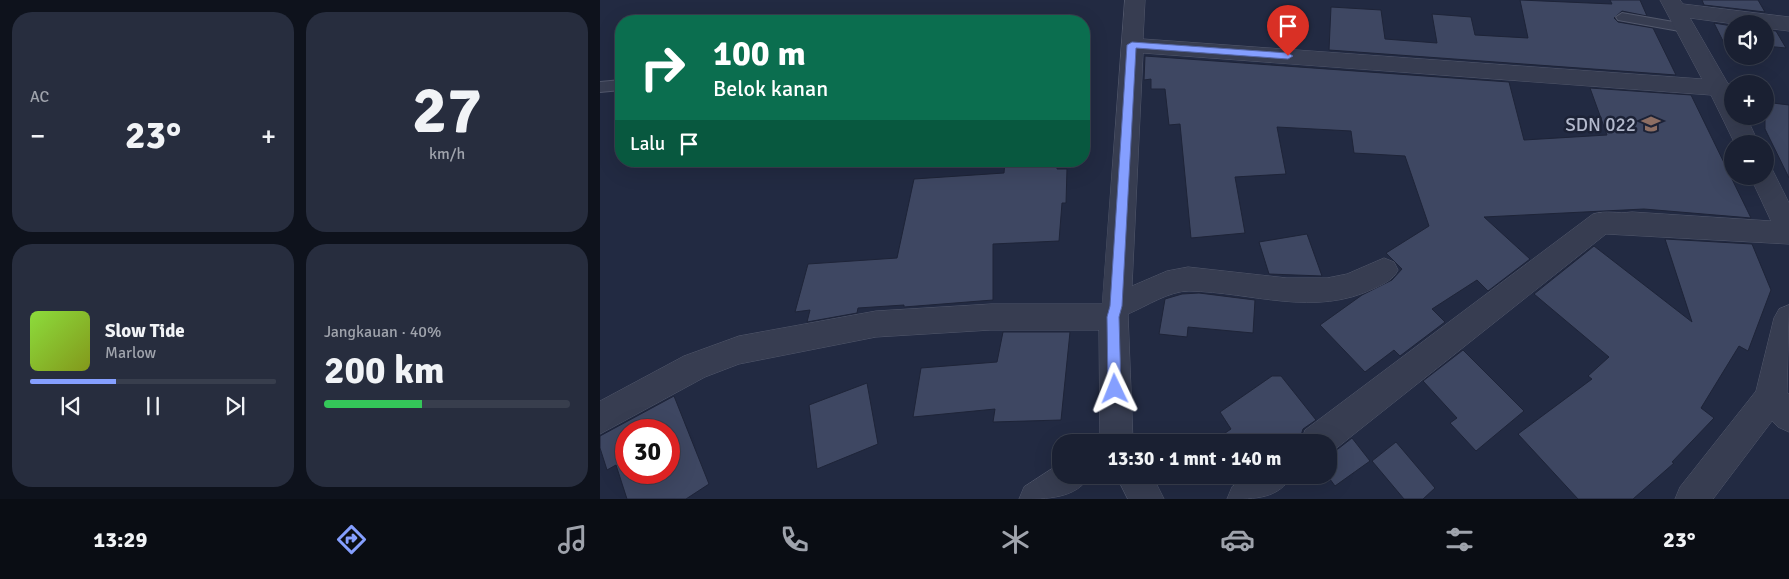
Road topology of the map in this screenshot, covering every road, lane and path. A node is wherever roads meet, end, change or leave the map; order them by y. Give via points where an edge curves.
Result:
1 (1135, 0) edge
2 (1677, 12) edge
3 (1622, 17) dead end
4 (1789, 24) edge
5 (1132, 45) junction
6 (615, 86) edge
7 (600, 87) edge
8 (1721, 88) junction
9 (1724, 95) edge
10 (1767, 185) edge
11 (1789, 232) edge
12 (1384, 270) dead end
13 (1114, 312) junction
14 (1788, 335) edge
15 (1780, 407) edge
16 (600, 418) edge
17 (1117, 434) edge
18 (1327, 434) edge
19 (1059, 484) edge
20 (1138, 484) edge
21 (1263, 484) edge
22 (1036, 499) edge
23 (1147, 499) edge
24 (1244, 499) edge
25 (1692, 499) edge

1 - 5 street
2 - 3 lane
2 - 4 street
2 - 8 street
5 - 8 street
5 - 13 street
6 - 7 lane
8 - 9 street
10 - 11 street
11 - 18 street via 1602,222
12 - 13 street via 1350,286 1327,290 1286,290 1188,279 1167,282
13 - 16 street via 876,324 739,350 695,366
13 - 17 street
14 - 15 street
15 - 25 street
19 - 22 street
20 - 23 street
21 - 24 street

